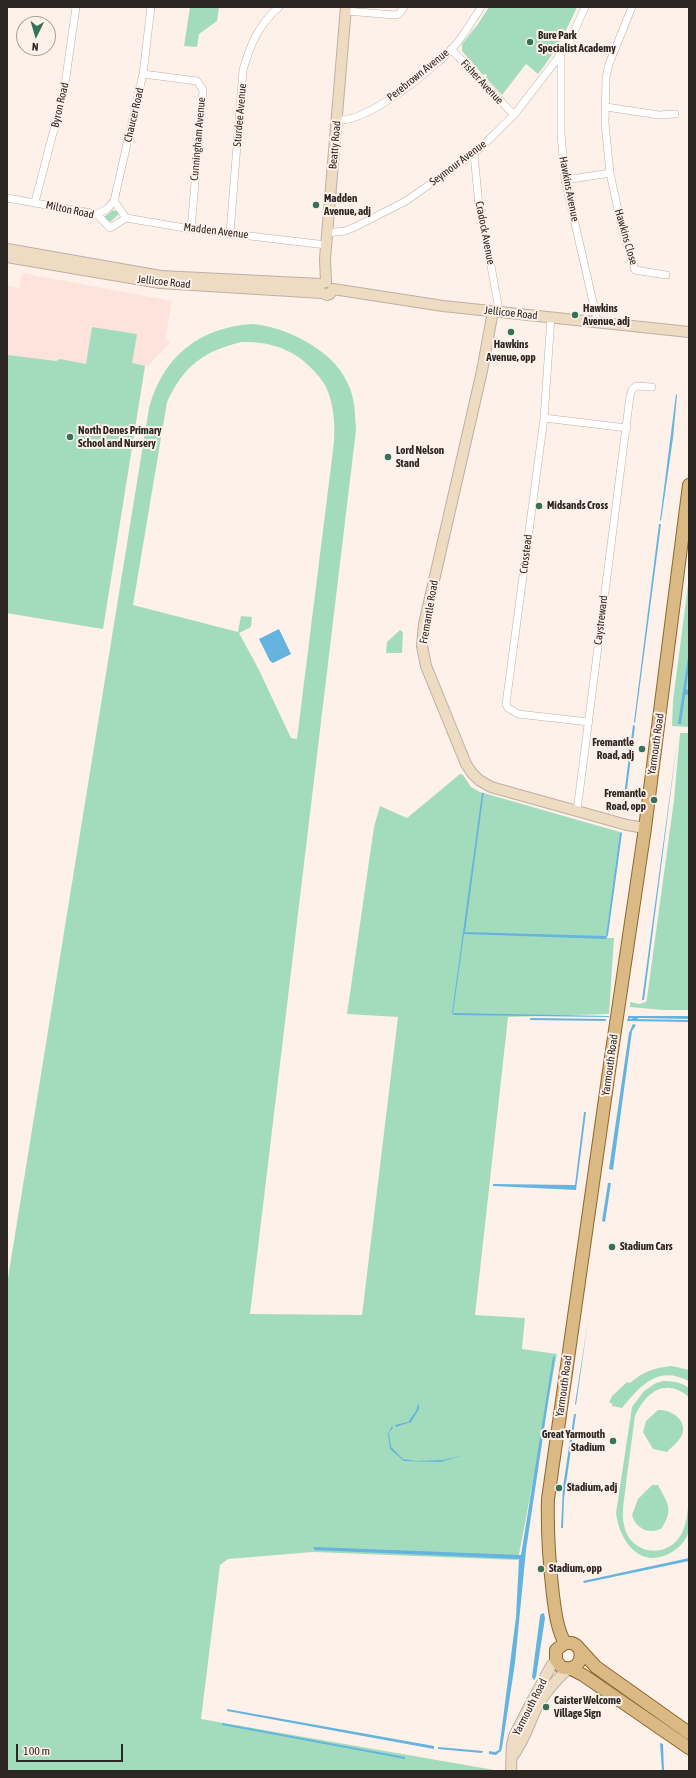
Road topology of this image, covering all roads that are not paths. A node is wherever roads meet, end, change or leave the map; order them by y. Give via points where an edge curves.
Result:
1 (76, 7) edge
2 (151, 7) edge
3 (279, 7) edge
4 (404, 7) edge
5 (481, 7) edge
6 (585, 7) edge
7 (632, 7) edge
8 (346, 9) edge
9 (451, 49) junction
10 (562, 54) junction
11 (144, 74) junction
12 (606, 107) junction
13 (675, 114) dead end
14 (514, 115) junction
15 (338, 120) junction
16 (474, 154) junction
17 (610, 173) junction
18 (565, 180) junction
19 (7, 198) edge
20 (114, 201) junction
21 (35, 202) junction
22 (97, 214) junction
23 (126, 218) junction
24 (191, 229) junction
25 (230, 233) junction
26 (327, 233) junction
27 (326, 245) junction
28 (7, 249) edge
29 (7, 257) edge
30 (666, 275) dead end
31 (142, 277) junction
32 (326, 287) junction
33 (495, 311) junction
34 (551, 317) junction
35 (596, 322) junction
36 (689, 332) edge
37 (652, 387) dead end
38 (544, 418) junction
39 (626, 428) junction
40 (689, 485) edge
41 (589, 722) junction
42 (577, 811) junction
43 (645, 828) junction
44 (565, 1643) junction
45 (580, 1651) junction
46 (556, 1660) junction
47 (570, 1669) junction
48 (689, 1732) edge
49 (689, 1748) edge
50 (512, 1757) junction
51 (511, 1771) edge

1 - 21 street, Byron Road via 64,91
2 - 11 street, Chaucer Road
3 - 25 street, Sturdee Avenue via 259,28 249,48 243,70
4 - 8 street via 394,16
5 - 9 street, Perebrown Avenue
6 - 10 street, Seymour Avenue
7 - 12 street, Hawkins Close via 609,64 606,78
8 - 15 street, Beatty Road
9 - 14 street, Fisher Avenue
9 - 15 street, Perebrown Avenue via 435,65 384,102 350,120
10 - 14 street, Seymour Avenue
10 - 18 street, Hawkins Avenue via 561,134
11 - 20 street, Chaucer Road
11 - 24 street, Cunningham Avenue via 197,81 202,90
12 - 13 street via 658,115
12 - 17 street, Hawkins Close
14 - 16 street, Seymour Avenue
15 - 26 street, Beatty Road
16 - 26 street, Seymour Avenue via 406,201 355,227
16 - 33 street, Cradock Avenue via 479,206 498,304
17 - 18 street
17 - 30 street, Hawkins Close via 622,229 635,270
18 - 35 street, Hawkins Avenue via 590,285
19 - 21 street, Milton Road
20 - 22 street via 107,209
20 - 23 street
21 - 22 street, Milton Road
22 - 23 street, Milton Road via 110,228
23 - 24 street, Madden Avenue
24 - 25 street, Madden Avenue
25 - 27 street, Madden Avenue
26 - 27 street, Beatty Road
27 - 32 street, Beatty Road
28 - 31 street, Jellicoe Road
29 - 31 street, Jellicoe Road
31 - 32 street, Jellicoe Road
32 - 33 street, Jellicoe Road
33 - 34 street, Jellicoe Road
33 - 42 street, Fremantle Road via 424,624 422,646 426,666 472,773 491,786
34 - 35 street, Jellicoe Road
34 - 38 street, Crosstead
35 - 36 street, Jellicoe Road
37 - 39 street, Caystreward via 636,386 632,390
38 - 39 street
38 - 41 street, Crosstead via 506,704 518,714
39 - 41 street, Caystreward
40 - 43 main road, Yarmouth Road
41 - 42 street, Caystreward
42 - 43 street, Fremantle Road
43 - 44 main road, Yarmouth Road via 548,1499 549,1562 556,1613
44 - 45 main road via 572,1644
44 - 46 main road via 556,1650
45 - 47 main road via 578,1664
45 - 48 main road via 596,1668
46 - 47 main road via 561,1666
46 - 50 street, Yarmouth Road via 514,1736
47 - 49 main road via 583,1675
47 - 50 street, Yarmouth Road via 551,1686 538,1706 520,1747
50 - 51 street, Yarmouth Road

